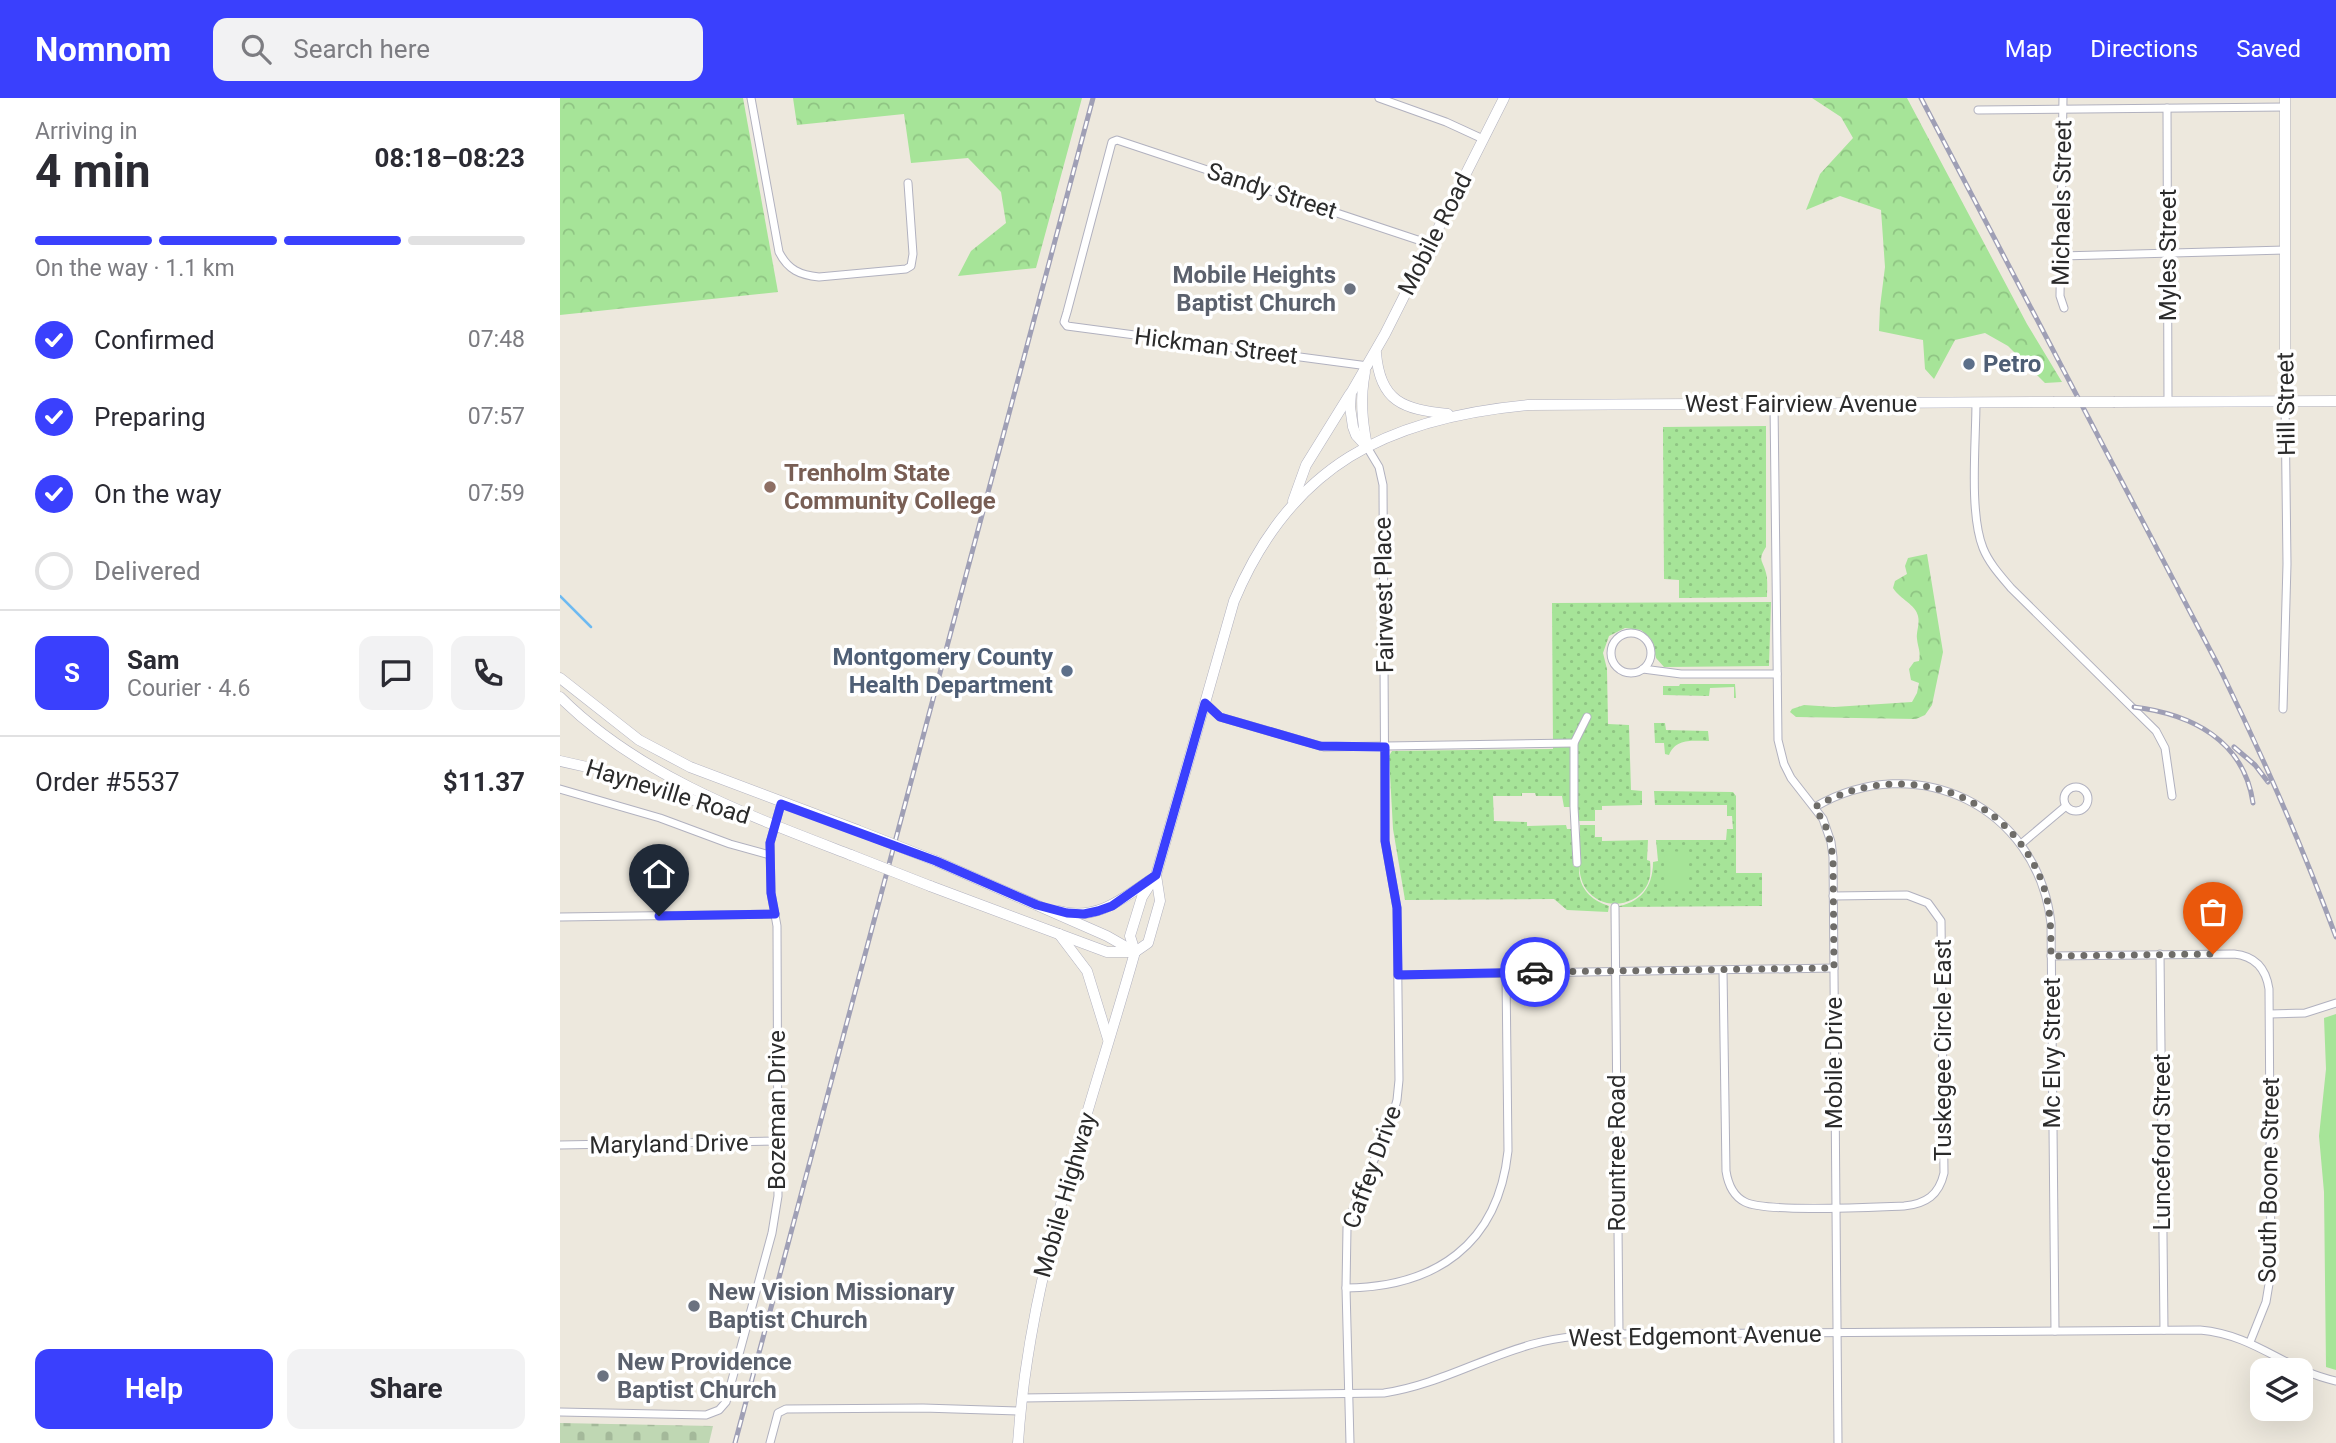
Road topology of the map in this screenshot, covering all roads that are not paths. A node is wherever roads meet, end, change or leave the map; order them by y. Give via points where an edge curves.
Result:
1 (751, 98) edge
2 (1379, 98) edge
3 (1504, 98) edge
4 (2063, 98) edge
5 (2285, 102) edge
6 (2167, 108) junction
7 (2063, 109) junction
8 (1978, 110) dead end
9 (1483, 139) junction
10 (908, 183) dead end
11 (1430, 244) junction
12 (2285, 250) junction
13 (2169, 253) junction
14 (2061, 257) junction
15 (2064, 307) dead end
16 (1065, 325) joint
17 (1376, 351) junction
18 (1367, 368) junction
19 (1351, 393) junction
20 (2285, 401) junction
21 (2336, 401) edge
22 (1976, 402) junction
23 (2168, 402) junction
24 (1774, 404) junction
25 (1455, 415) junction
26 (1367, 447) junction
27 (1292, 505) junction
28 (1643, 669) junction
29 (1777, 674) junction
30 (560, 678) edge
31 (560, 697) edge
32 (1205, 703) junction
33 (2283, 709) dead end
34 (1587, 717) dead end
35 (1574, 743) junction
36 (1385, 747) junction
37 (560, 761) edge
38 (560, 789) edge
39 (2172, 796) dead end
40 (781, 804) junction
41 (2066, 806) dead end
42 (1815, 807) junction
43 (775, 825) junction
44 (2021, 844) junction
45 (770, 855) junction
46 (1577, 863) dead end
47 (1156, 875) junction
48 (1833, 896) junction
49 (1037, 905) junction
50 (1615, 907) dead end
51 (775, 914) junction
52 (560, 917) edge
53 (1059, 934) junction
54 (1135, 952) junction
55 (2160, 954) junction
56 (2051, 956) junction
57 (1834, 968) junction
58 (1723, 971) junction
59 (1506, 972) junction
60 (1616, 972) junction
61 (1398, 975) junction
62 (2336, 1003) edge
63 (2270, 1014) junction
64 (1109, 1042) junction
65 (779, 1141) junction
66 (560, 1145) edge
67 (1836, 1207) junction
68 (1346, 1288) junction
69 (2164, 1330) junction
70 (2055, 1331) junction
71 (1837, 1333) junction
72 (1619, 1334) junction
73 (2250, 1342) junction
74 (2336, 1381) edge
75 (1348, 1394) junction
76 (1022, 1398) junction
77 (1021, 1411) junction
78 (560, 1412) edge
79 (770, 1443) edge
80 (1018, 1443) edge
81 (1350, 1443) edge
82 (1838, 1443) edge

1 - 10 street via 779,253 790,269 819,276 911,266
2 - 9 street
3 - 9 main road, Mobile Road
4 - 7 street, Michaels Street
5 - 6 street
5 - 12 main road, Hill Street
6 - 7 street
6 - 13 street, Myles Street
7 - 8 street
7 - 14 street, Michaels Street
9 - 11 main road, Mobile Road
11 - 16 street, Sandy Street via 1114,141
11 - 17 main road, Mobile Road
12 - 13 street
12 - 20 main road, Hill Street
13 - 14 street
13 - 23 street, Myles Street
14 - 15 street, Michaels Street
16 - 18 street, Hickman Street
17 - 18 main road, Mobile Road
17 - 25 main road via 1380,379 1396,400 1424,411
18 - 19 main road, Mobile Road
18 - 26 main road, Mobile Road via 1361,415
19 - 26 main road via 1353,427
19 - 27 main road, Mobile Road via 1306,465
20 - 21 main road, West Fairview Avenue
20 - 23 main road, West Fairview Avenue
20 - 33 street, Hill Street
22 - 23 main road, West Fairview Avenue, bridge
22 - 24 main road, West Fairview Avenue
22 - 39 street via 1976,511 1983,547 2011,588 2156,731 2165,748
24 - 25 main road, West Fairview Avenue via 1528,405
24 - 29 street, Mobile Drive
25 - 26 main road, West Fairview Avenue via 1416,425
26 - 27 main road, West Fairview Avenue
26 - 36 street, Fairwest Place via 1379,467 1382,485
27 - 32 main road, Mobile Highway via 1268,534 1244,579
28 - 28 street via 1627,672 1614,663 1611,655 1616,639 1631,633 1646,640 1651,655
28 - 29 street via 1681,674
29 - 42 street, Mobile Drive via 1781,753 1791,778
30 - 40 main road via 639,740 690,768
31 - 43 main road via 607,737 662,772
32 - 36 street via 1220,717 1320,746
32 - 47 main road, Mobile Highway
34 - 35 street
35 - 36 street
35 - 46 street
36 - 61 street, Fairwest Place via 1385,841 1397,908
37 - 43 main road, Hayneville Road
38 - 45 street
40 - 43 street, Bozeman Drive
40 - 49 main road, bridge via 936,861
41 - 44 street
42 - 44 street, Mc Elvy Street via 1867,786 1926,786 1982,807
42 - 48 street, Mobile Drive via 1831,842
43 - 45 street, Bozeman Drive
43 - 53 main road, bridge
44 - 56 street, Mc Elvy Street via 2046,896
45 - 51 street, Bozeman Drive
47 - 49 main road via 1098,911 1067,913
47 - 54 main road, Mobile Highway via 1142,897 1130,936
47 - 54 main road, Mobile Highway via 1160,901 1148,943
48 - 57 street, Mobile Drive
48 - 67 street, Tuskegee Circle East via 1917,897 1937,912 1942,931 1944,1161 1940,1187 1913,1205
49 - 54 main road
50 - 60 street, Rountree Road
51 - 52 street
51 - 65 street, Bozeman Drive
53 - 54 main road via 1107,952
53 - 64 main road via 1087,971
54 - 64 main road, Mobile Highway
55 - 56 street
55 - 63 street, South Boone Street via 2234,954 2254,960 2268,984
55 - 69 street, Lunceford Street
56 - 70 street, Mc Elvy Street
57 - 58 street
57 - 67 street, Mobile Drive
58 - 60 street
58 - 67 street via 1730,1188 1756,1206
59 - 60 street
59 - 61 street
59 - 68 street via 1508,1152 1493,1208 1466,1245 1436,1269 1394,1284
60 - 72 street, Rountree Road
61 - 68 street, Caffey Drive via 1397,1100 1389,1129 1351,1213
62 - 63 street via 2305,1013
63 - 73 street, South Boone Street via 2271,1272 2266,1302
64 - 76 main road, Mobile Highway via 1045,1260
65 - 66 street, Maryland Drive
65 - 78 street, Bozeman Drive via 772,1233 726,1402 714,1413 694,1415
67 - 71 street, Mobile Drive
68 - 75 street, Caffey Drive
69 - 70 street, West Edgemont Avenue
69 - 73 street, West Edgemont Avenue via 2213,1331
70 - 71 street, West Edgemont Avenue
71 - 72 street, West Edgemont Avenue
71 - 82 street, Mobile Drive
72 - 75 street, West Edgemont Avenue via 1546,1341 1418,1387
73 - 74 street, West Edgemont Avenue via 2303,1370
75 - 76 street, West Edgemont Avenue
75 - 81 street, Caffey Drive
76 - 77 main road, Mobile Highway
77 - 79 street via 781,1410
77 - 80 main road, Mobile Highway

